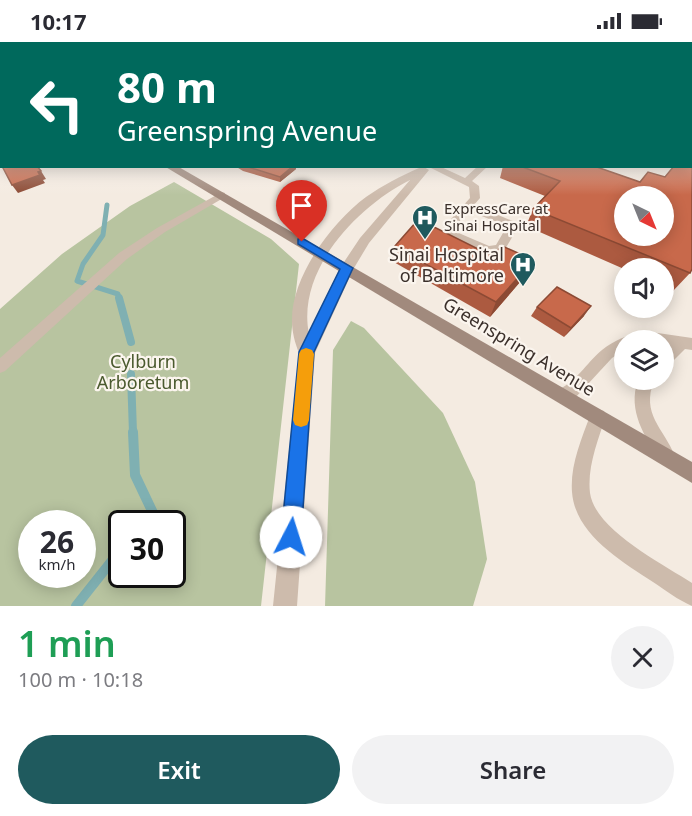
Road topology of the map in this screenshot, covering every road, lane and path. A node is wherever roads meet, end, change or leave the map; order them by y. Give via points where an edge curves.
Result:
1 (173, 168) edge
2 (428, 168) edge
3 (482, 168) edge
4 (467, 181) junction
5 (222, 195) junction
6 (467, 206) junction
7 (321, 253) junction
8 (346, 268) junction
9 (674, 343) edge
10 (689, 346) edge
11 (614, 349) edge
12 (307, 352) junction
13 (674, 355) edge
14 (0, 367) edge
15 (642, 390) edge
16 (562, 395) junction
17 (598, 416) junction
18 (667, 458) junction
19 (692, 473) edge
20 (692, 595) edge
21 (285, 606) edge

1 - 5 main road, Greenspring Avenue
2 - 4 lane
2 - 7 street via 400,180 367,202 335,231
2 - 8 street via 371,232
3 - 4 lane
4 - 6 lane via 475,192
5 - 7 main road, Greenspring Avenue
5 - 14 lane via 161,230 107,270
6 - 6 lane via 448,228 449,233 488,250 500,248 513,227 511,224
7 - 8 main road, Greenspring Avenue
7 - 12 street via 298,315 299,334
8 - 12 street
8 - 16 main road, Greenspring Avenue
9 - 10 lane
10 - 13 lane
11 - 16 lane via 570,393
12 - 21 street
15 - 18 lane via 640,407
16 - 17 main road, Greenspring Avenue
17 - 18 main road, Greenspring Avenue
17 - 20 lane via 584,459 583,503 592,521 611,540
18 - 19 main road, Greenspring Avenue

